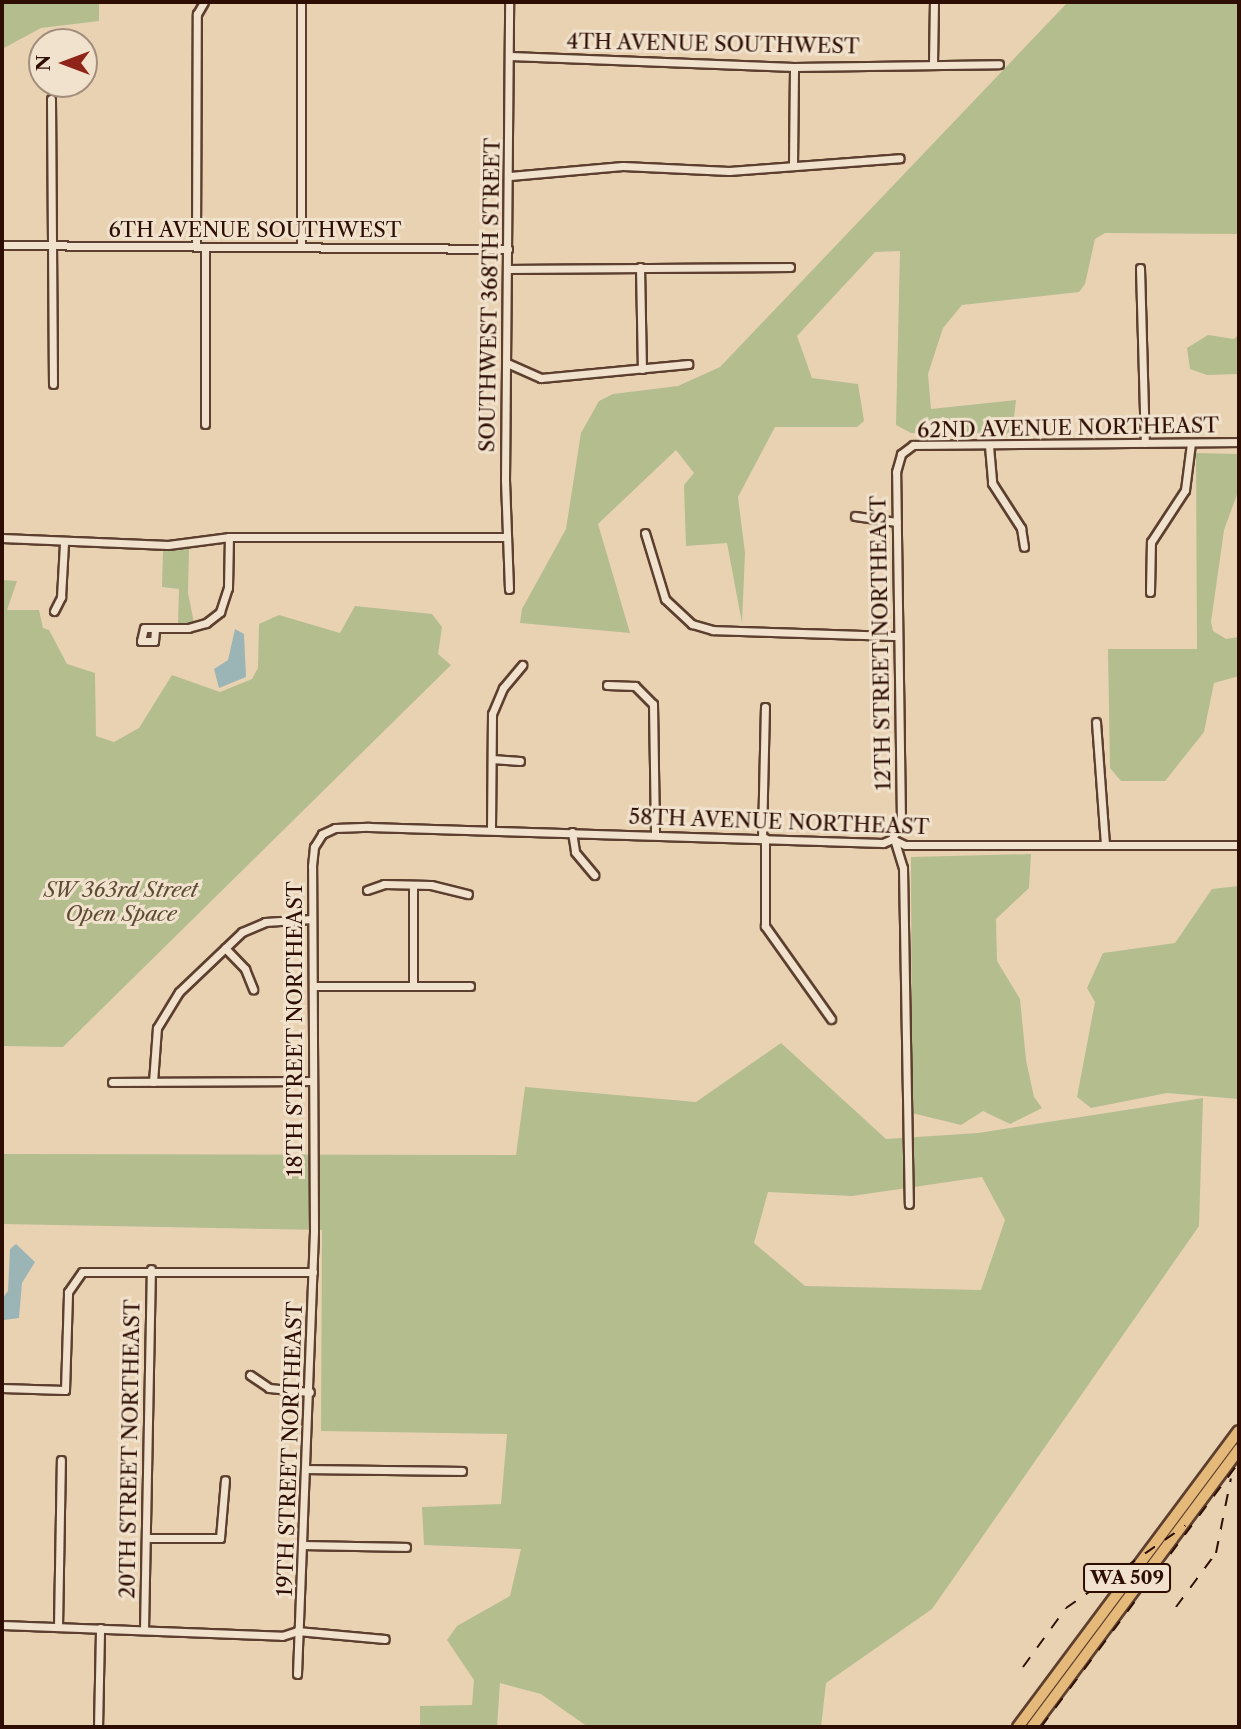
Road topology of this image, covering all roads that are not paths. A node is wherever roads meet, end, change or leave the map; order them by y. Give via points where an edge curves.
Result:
1 (203, 2) edge
2 (301, 2) edge
3 (509, 2) edge
4 (934, 2) edge
5 (510, 56) junction
6 (933, 64) junction
7 (999, 64) dead end
8 (794, 67) junction
9 (51, 99) dead end
10 (901, 159) dead end
11 (793, 165) junction
12 (510, 176) junction
13 (2, 245) edge
14 (51, 246) junction
15 (196, 247) junction
16 (205, 247) junction
17 (301, 247) junction
18 (508, 249) junction
19 (640, 267) junction
20 (790, 267) dead end
21 (1140, 268) dead end
22 (508, 269) junction
23 (506, 363) junction
24 (688, 364) dead end
25 (642, 369) junction
26 (53, 384) dead end
27 (205, 424) dead end
28 (1239, 442) edge
29 (1144, 443) junction
30 (1191, 443) junction
31 (989, 446) junction
32 (901, 454) joint
33 (855, 516) dead end
34 (897, 522) junction
35 (645, 533) dead end
36 (229, 537) junction
37 (506, 537) junction
38 (2, 538) edge
39 (64, 543) junction
40 (1024, 547) dead end
41 (509, 589) dead end
42 (1150, 592) dead end
43 (54, 611) dead end
44 (155, 631) dead end
45 (898, 636) junction
46 (522, 665) dead end
47 (607, 685) dead end
48 (765, 707) dead end
49 (1096, 722) dead end
50 (492, 760) junction
51 (520, 761) dead end
52 (491, 829) junction
53 (572, 832) junction
54 (655, 835) junction
55 (320, 836) joint
56 (763, 838) junction
57 (892, 839) junction
58 (1105, 845) junction
59 (1239, 845) edge
60 (594, 875) dead end
61 (413, 885) junction
62 (367, 890) dead end
63 (468, 894) dead end
64 (312, 919) junction
65 (225, 948) junction
66 (313, 986) junction
67 (413, 986) junction
68 (470, 986) dead end
69 (253, 989) dead end
70 (831, 1019) dead end
71 (313, 1081) junction
72 (112, 1082) dead end
73 (153, 1082) junction
74 (909, 1204) dead end
75 (314, 1223) joint
76 (151, 1269) junction
77 (313, 1272) junction
78 (250, 1375) dead end
79 (2, 1388) edge
80 (310, 1392) junction
81 (1239, 1431) edge
82 (1239, 1448) edge
83 (61, 1460) dead end
84 (307, 1469) junction
85 (462, 1471) dead end
86 (225, 1480) dead end
87 (146, 1538) junction
88 (305, 1545) junction
89 (406, 1547) dead end
90 (2, 1625) edge
91 (58, 1627) junction
92 (100, 1628) junction
93 (144, 1630) junction
94 (298, 1631) junction
95 (385, 1639) dead end
96 (298, 1674) dead end
97 (98, 1727) edge
98 (1018, 1727) edge
99 (1032, 1727) edge

1 - 15 street via 197,14
2 - 17 street
3 - 5 street, SOUTHWEST 368TH STREET
4 - 6 street
5 - 8 street, 4TH AVENUE SOUTHWEST
5 - 12 street, SOUTHWEST 368TH STREET
6 - 7 street, 4TH AVENUE SOUTHWEST
6 - 8 street, 4TH AVENUE SOUTHWEST
8 - 11 street
9 - 14 street
10 - 11 street
11 - 12 street via 729,171 623,166
12 - 18 street, SOUTHWEST 368TH STREET
13 - 14 street, 6TH AVENUE SOUTHWEST
14 - 15 street, 6TH AVENUE SOUTHWEST
14 - 26 street
15 - 16 street, 6TH AVENUE SOUTHWEST
16 - 17 street, 6TH AVENUE SOUTHWEST
16 - 27 street
17 - 18 street, 6TH AVENUE SOUTHWEST
18 - 22 street, SOUTHWEST 368TH STREET
19 - 20 street
19 - 22 street
19 - 25 street
21 - 29 street
22 - 23 street, SOUTHWEST 368TH STREET
23 - 25 street via 541,379
23 - 37 street, SOUTHWEST 368TH STREET
24 - 25 street
28 - 30 street, 62ND AVENUE NORTHEAST
29 - 30 street, 62ND AVENUE NORTHEAST
29 - 31 street, 62ND AVENUE NORTHEAST
30 - 42 street via 1188,481 1151,542
31 - 32 street, 62ND AVENUE NORTHEAST via 913,445
31 - 40 street via 992,483 1021,528
32 - 34 street, 12TH STREET NORTHEAST via 896,472
33 - 34 street
34 - 45 street, 12TH STREET NORTHEAST
35 - 45 street via 665,599 692,624 713,629
36 - 37 street
36 - 39 street via 181,545
36 - 44 street via 228,589 220,612 197,626
37 - 41 street, SOUTHWEST 368TH STREET
38 - 39 street
39 - 43 street via 61,597
45 - 57 street, 12TH STREET NORTHEAST via 901,821
46 - 50 street via 494,706
47 - 54 street via 635,686 653,704
48 - 56 street
49 - 58 street
50 - 51 street
50 - 52 street
52 - 53 street, 58TH AVENUE NORTHEAST
52 - 55 street, 58TH AVENUE NORTHEAST via 342,827
53 - 54 street, 58TH AVENUE NORTHEAST
53 - 60 street via 575,852
54 - 56 street, 58TH AVENUE NORTHEAST
55 - 64 street, 18TH STREET NORTHEAST via 313,854
56 - 57 street, 58TH AVENUE NORTHEAST via 883,843
56 - 70 street via 765,926
57 - 58 street, 58TH AVENUE NORTHEAST via 905,845
57 - 74 street via 903,868
58 - 59 street, 58TH AVENUE NORTHEAST
61 - 62 street via 384,884
61 - 63 street
61 - 67 street
64 - 65 street via 265,922
64 - 66 street, 18TH STREET NORTHEAST
65 - 69 street via 245,969
65 - 73 street via 165,1010 153,1046
66 - 67 street
66 - 71 street, 18TH STREET NORTHEAST
67 - 68 street
71 - 73 street
71 - 75 street, 18TH STREET NORTHEAST
72 - 73 street
75 - 77 street, 19TH STREET NORTHEAST
76 - 77 street
76 - 79 street via 93,1269 77,1276 68,1292 65,1390
76 - 87 street, 20TH STREET NORTHEAST
77 - 80 street, 19TH STREET NORTHEAST
78 - 80 street via 269,1388
80 - 84 street, 19TH STREET NORTHEAST
81 - 98 main road, WA 509
82 - 99 main road, WA 509
83 - 91 street
84 - 85 street
84 - 88 street, 19TH STREET NORTHEAST
86 - 87 street via 220,1538
87 - 93 street, 20TH STREET NORTHEAST
88 - 89 street
88 - 94 street, 19TH STREET NORTHEAST
90 - 91 street
91 - 92 street
92 - 93 street
92 - 97 street
93 - 94 street via 282,1636
94 - 95 street
94 - 96 street, 19TH STREET NORTHEAST

